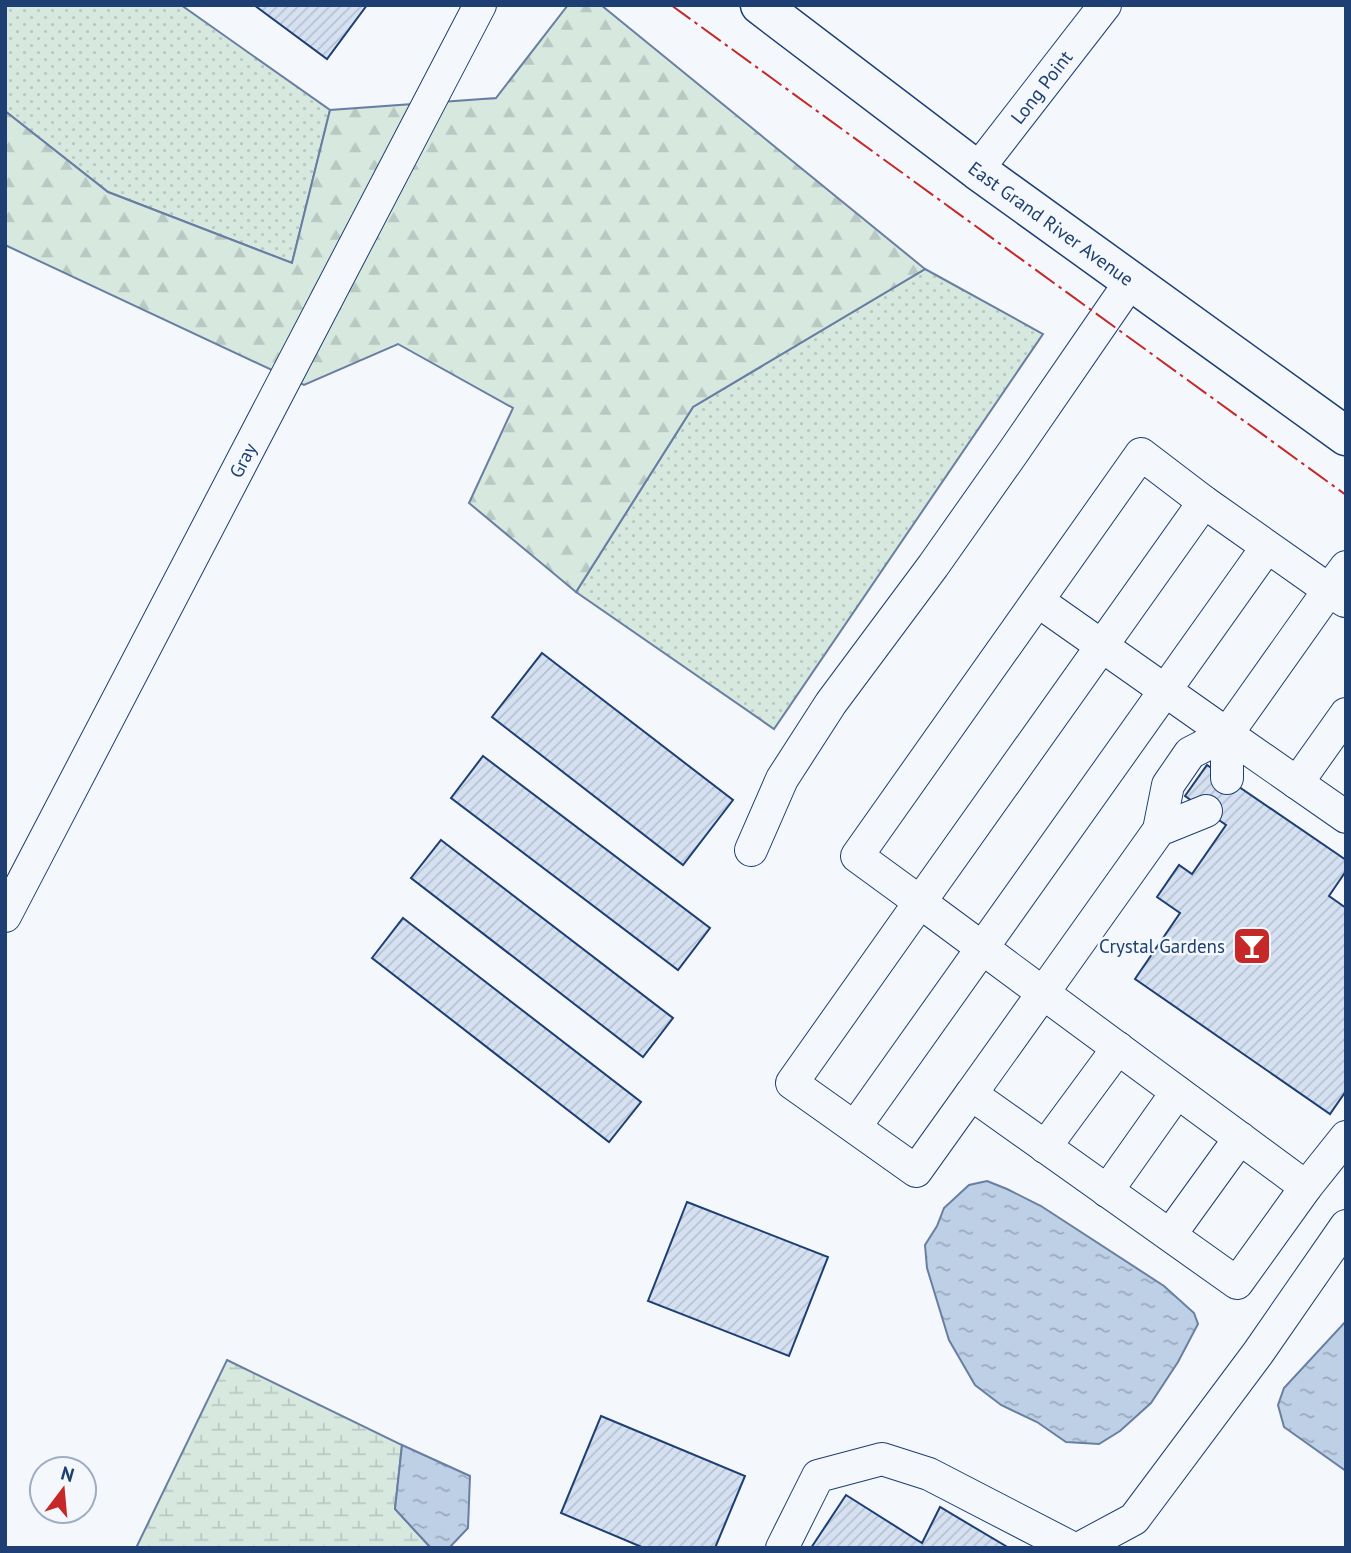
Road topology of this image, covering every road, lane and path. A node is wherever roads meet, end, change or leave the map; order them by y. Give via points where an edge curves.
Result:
1 (480, 5) edge
2 (760, 5) edge
3 (1105, 5) edge
4 (977, 170) junction
5 (1131, 281) junction
6 (1346, 436) edge
7 (1204, 502) junction
8 (1267, 547) junction
9 (1340, 586) edge
10 (1038, 601) junction
11 (1102, 646) junction
12 (1166, 690) junction
13 (1346, 714) edge
14 (1227, 734) junction
15 (1227, 778) dead end
16 (1297, 783) junction
17 (1206, 811) dead end
18 (1346, 817) edge
19 (1159, 830) junction
20 (751, 850) dead end
21 (920, 902) junction
22 (5, 916) edge
23 (982, 948) junction
24 (1043, 993) junction
25 (1118, 1048) junction
26 (1177, 1092) junction
27 (971, 1094) junction
28 (855, 1128) junction
29 (1346, 1137) edge
30 (1240, 1138) junction
31 (1045, 1147) junction
32 (1306, 1187) junction
33 (1107, 1191) junction
34 (1346, 1226) edge
35 (1170, 1235) junction
36 (782, 1548) edge
37 (1072, 1548) edge
38 (1080, 1548) edge

1 - 22 street, Gray
2 - 4 main road, East Grand River Avenue
3 - 4 street, Long Point
4 - 5 main road, East Grand River Avenue
5 - 6 main road, East Grand River Avenue
5 - 20 street via 933,566 831,703 782,779
7 - 8 street
7 - 10 street via 1142,454
7 - 11 street
8 - 9 street
8 - 12 street
9 - 14 street
10 - 11 street
10 - 21 street via 857,856
11 - 12 street
11 - 21 street
12 - 14 street
12 - 23 street
13 - 16 street
14 - 15 street
14 - 16 street
14 - 19 street via 1190,753 1168,785
16 - 18 street
17 - 19 street
19 - 24 street
21 - 23 street
21 - 28 street via 792,1083
23 - 24 street
23 - 28 street
24 - 25 street
24 - 27 street
25 - 26 street
25 - 31 street
26 - 30 street
26 - 33 street
27 - 28 street via 916,1171
27 - 31 street
29 - 32 street
30 - 32 street
30 - 35 street
31 - 33 street
32 - 35 street via 1237,1283
33 - 35 street
34 - 38 street via 1134,1519
36 - 37 street via 818,1476 882,1459 929,1474

